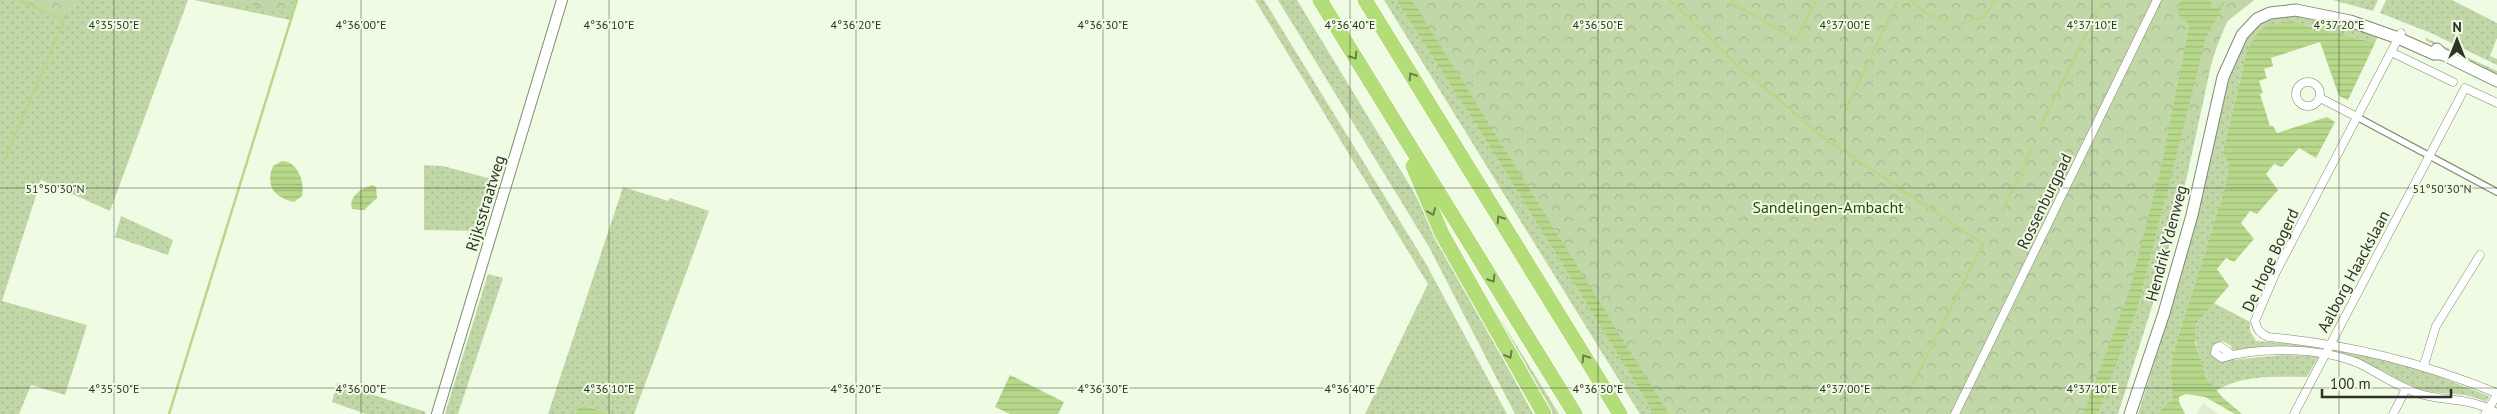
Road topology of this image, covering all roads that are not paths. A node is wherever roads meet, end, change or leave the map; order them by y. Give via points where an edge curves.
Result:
1 (562, 0) edge
2 (1320, 0) edge
3 (1365, 0) edge
4 (2157, 0) edge
5 (2399, 35) junction
6 (2391, 52) junction
7 (2497, 81) edge
8 (2454, 82) dead end
9 (2320, 98) dead end
10 (2497, 103) edge
11 (2357, 117) junction
12 (1392, 118) junction
13 (2430, 155) junction
14 (2497, 192) edge
15 (2480, 255) dead end
16 (2329, 344) junction
17 (2326, 353) junction
18 (2232, 355) dead end
19 (2424, 366) junction
20 (2406, 389) junction
21 (2497, 394) edge
22 (2486, 411) edge
23 (437, 414) edge
24 (1544, 414) edge
25 (1575, 414) edge
26 (1620, 414) edge
27 (1955, 414) edge
28 (2130, 414) edge
29 (2294, 414) edge
30 (2393, 414) edge
31 (2497, 414) edge

1 - 23 street, Rijksstraatweg
2 -> 12 highway
26 -> 3 highway
4 - 27 street, Rossenburgpad
5 - 6 street, De Hoge Bogerd
5 - 7 main road, Hendrik Ydenweg via 2436,48
5 - 28 main road, Hendrik Ydenweg via 2314,6 2291,3 2270,6 2250,17 2234,36 2222,69 2223,77 2192,215
6 - 8 street
6 - 11 street, De Hoge Bogerd
9 - 11 street
10 - 13 street, Aalborg Haackslaan via 2465,88
11 - 13 street
11 - 16 street, De Hoge Bogerd via 2276,272 2255,321 2260,333 2268,337
12 -> 24 highway via 1442,234
12 -> 25 highway
13 - 14 street
13 - 16 street, Aalborg Haackslaan
15 - 19 street via 2436,326
16 - 17 street, Aalborg Haackslaan
16 - 19 street, De Hoge Bogerd via 2380,353
17 - 18 street via 2284,351
17 - 20 street via 2361,365
17 - 29 street, Aalborg Haackslaan
19 - 21 street, De Hoge Bogerd
20 - 22 street via 2472,402
20 - 30 street
21 - 22 street
22 - 31 street

